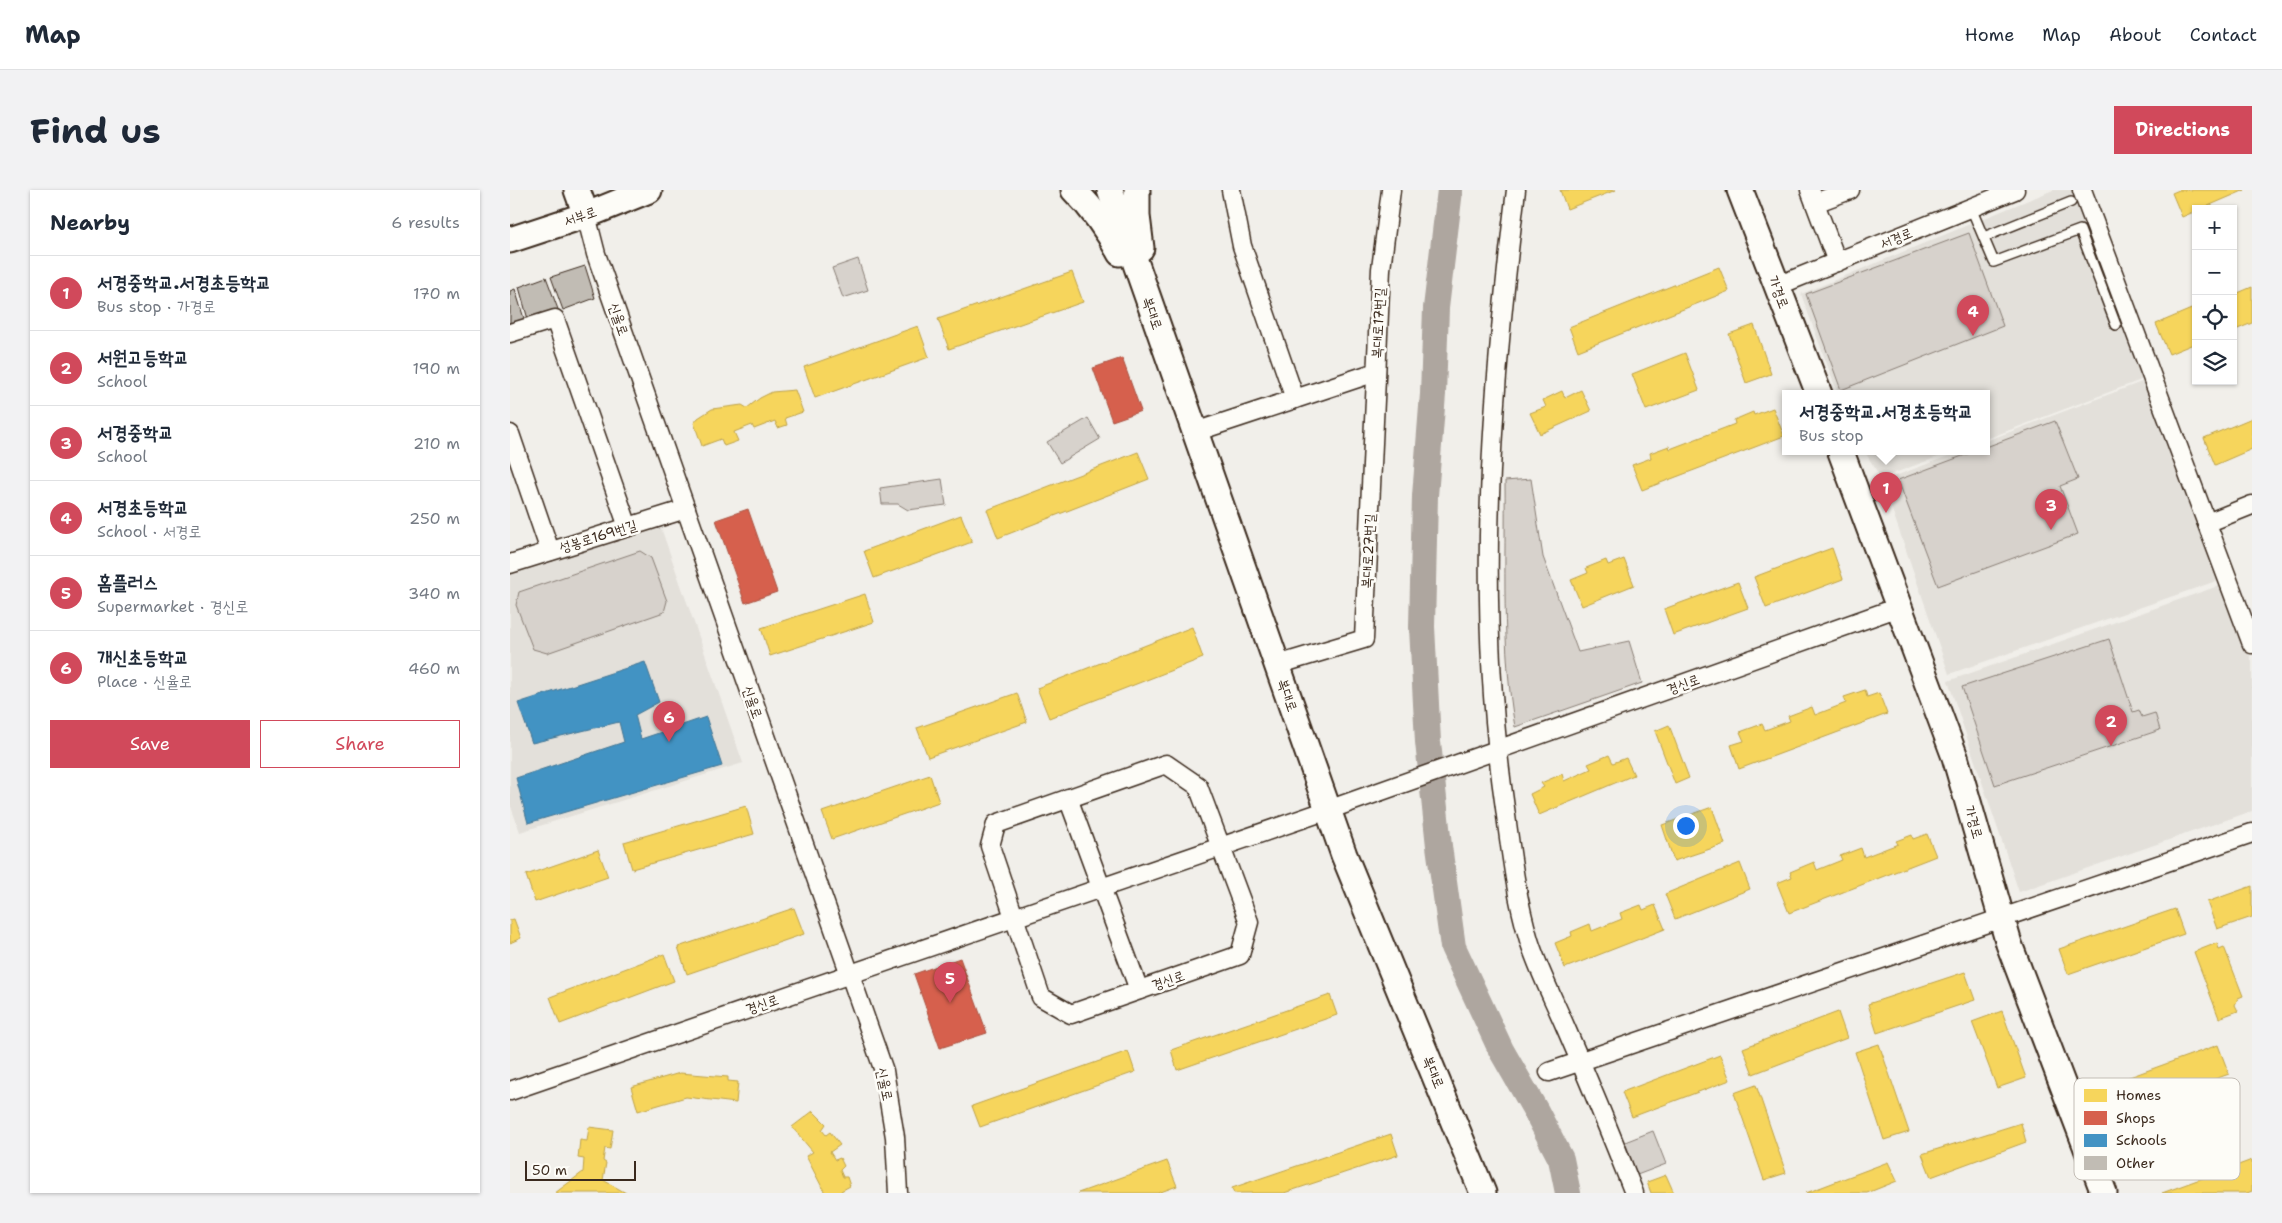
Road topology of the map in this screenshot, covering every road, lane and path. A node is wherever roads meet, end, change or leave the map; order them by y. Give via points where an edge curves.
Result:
1 (577, 190) edge
2 (649, 190) edge
3 (1074, 190) edge
4 (1110, 190) edge
5 (1137, 190) edge
6 (1231, 190) edge
7 (1391, 190) edge
8 (1516, 190) edge
9 (1740, 190) edge
10 (1850, 190) edge
11 (2015, 190) edge
12 (2076, 196) edge
13 (1812, 197) edge
14 (1971, 208) junction
15 (586, 215) junction
16 (1984, 237) junction
17 (510, 240) edge
18 (1837, 262) junction
19 (1777, 286) junction
20 (2116, 325) dead end
21 (1158, 329) junction
22 (510, 333) edge
23 (1376, 372) junction
24 (1817, 390) edge
25 (1295, 399) junction
26 (1195, 432) junction
27 (510, 434) edge
28 (1842, 455) edge
29 (2252, 504) edge
30 (686, 509) junction
31 (2207, 523) junction
32 (628, 527) junction
33 (550, 551) junction
34 (510, 564) edge
35 (1899, 607) junction
36 (2252, 644) edge
37 (1277, 665) junction
38 (1496, 750) junction
39 (1068, 798) junction
40 (1328, 810) junction
41 (2252, 833) edge
42 (1221, 847) junction
43 (1101, 888) junction
44 (1014, 918) junction
45 (2002, 918) junction
46 (850, 974) junction
47 (1138, 990) junction
48 (1580, 1062) junction
49 (1550, 1072) dead end
50 (510, 1091) edge
51 (2074, 1114) edge
52 (2099, 1180) edge
53 (898, 1193) edge
54 (1483, 1193) edge
55 (1634, 1193) edge
56 (2104, 1193) edge

1 - 15 street
2 - 15 street, 서부로
3 - 21 street via 1105,226
4 - 21 street, 복대로
5 - 21 street via 1142,252
6 - 25 street via 1242,246
7 - 23 street, 복대로17번길 via 1381,269
8 - 38 street via 1504,294 1490,504 1488,600
9 - 19 street, 가경로
10 - 13 street
11 - 14 street, 서경로
12 - 16 lane
12 - 31 street
13 - 18 street
14 - 16 lane
14 - 18 street, 서경로
15 - 17 street, 서부로
15 - 30 street, 신율로 via 596,254
16 - 20 lane via 1994,262 2080,230
18 - 19 street, 서경로
19 - 24 street, 가경로
21 - 26 street, 복대로
22 - 32 street via 555,319
23 - 25 street, 복대로17번길
23 - 37 street, 복대로27번길 via 1364,639
25 - 26 street, 복대로17번길
26 - 37 street, 복대로
27 - 33 street
28 - 35 street, 가경로
29 - 31 street
30 - 32 street, 성봉로169번길
30 - 46 street, 신율로
31 - 36 street
32 - 33 street, 성봉로169번길
33 - 34 street, 성봉로169번길
35 - 38 street, 경신로
35 - 45 street, 가경로 via 1955,757
37 - 40 street, 복대로
38 - 40 street, 경신로
38 - 48 street via 1516,887 1530,942
39 - 42 street, 경신로 via 1166,764 1198,786
39 - 43 street
39 - 44 street, 경신로 via 996,824 990,846
40 - 42 street, 경신로
40 - 54 street, 복대로
41 - 45 street
42 - 43 street, 경신로
42 - 47 street, 경신로 via 1249,922 1240,955
43 - 44 street, 경신로
43 - 47 street
44 - 46 street, 경신로
44 - 47 street, 경신로 via 1041,997 1070,1014
45 - 48 street
45 - 51 street, 가경로
46 - 50 street, 경신로
46 - 53 street, 신율로 via 884,1071 896,1138
48 - 49 street
48 - 55 street
52 - 56 street, 가경로

